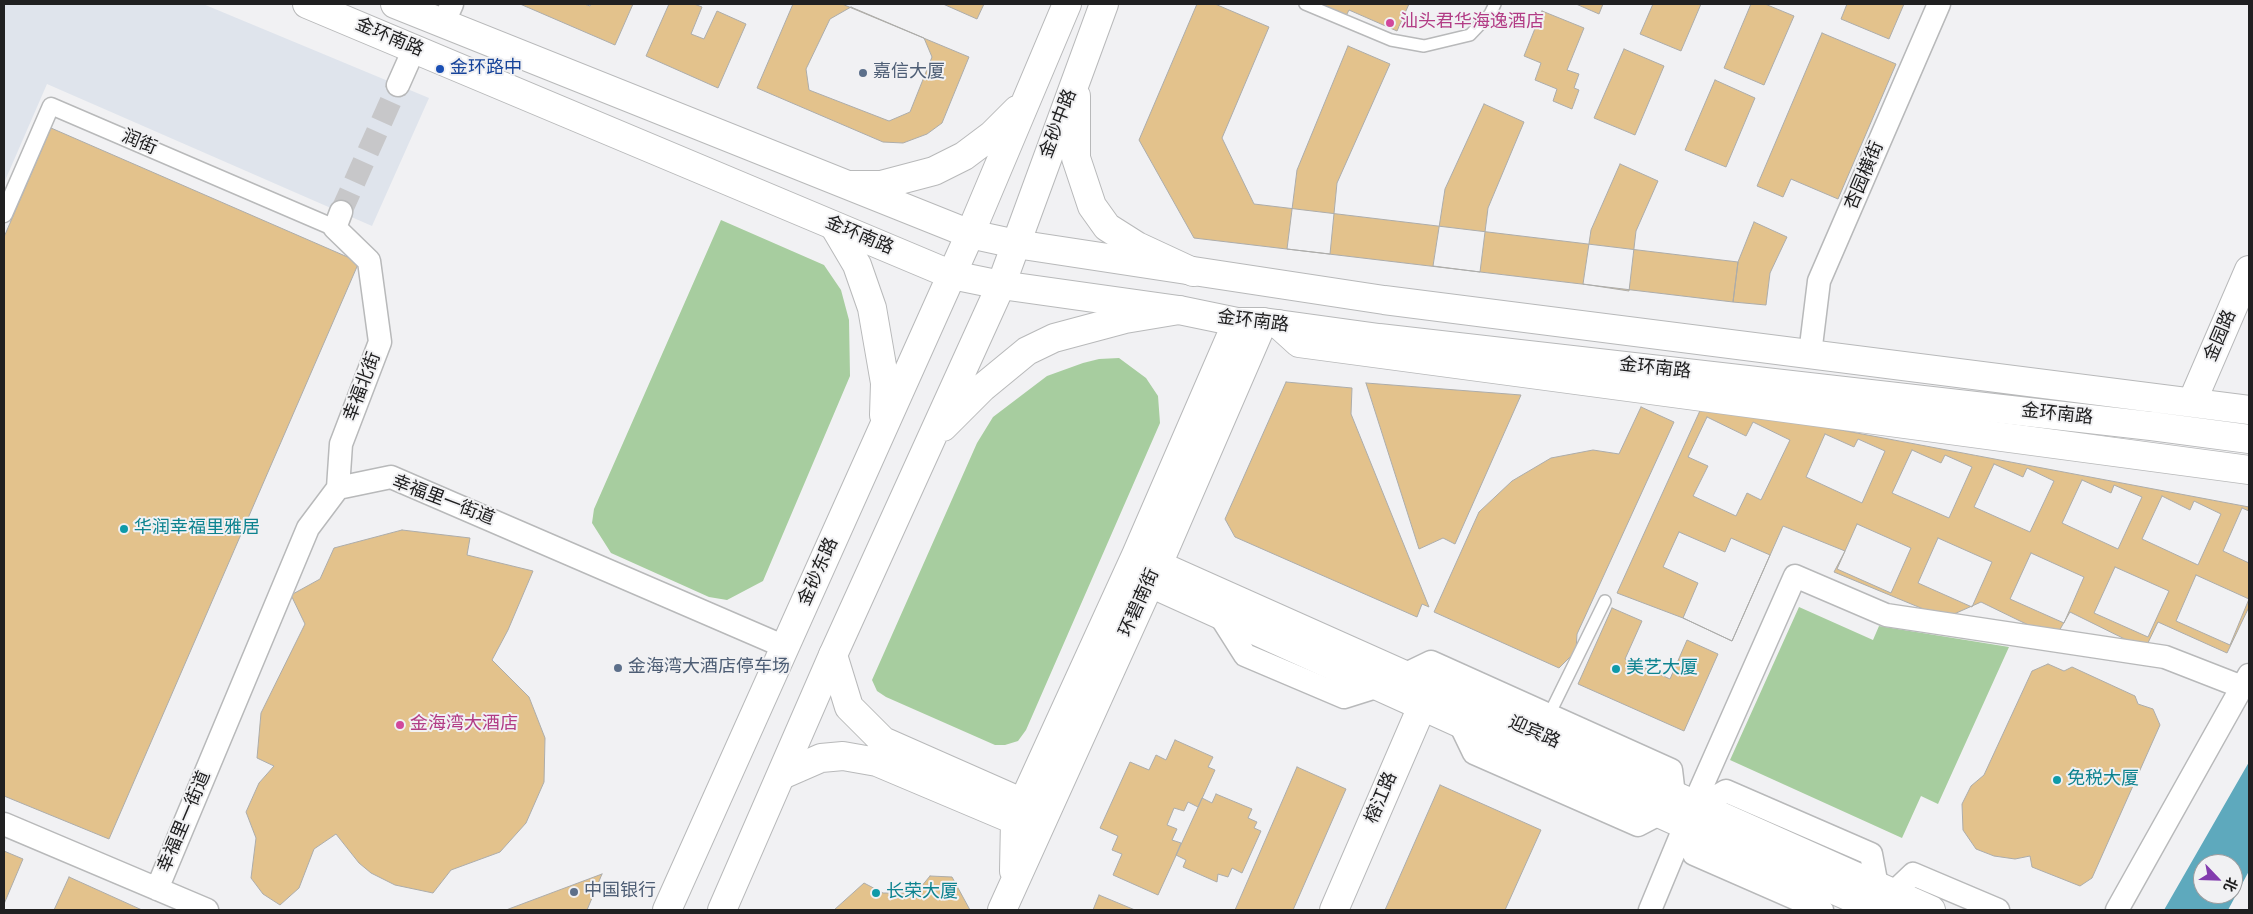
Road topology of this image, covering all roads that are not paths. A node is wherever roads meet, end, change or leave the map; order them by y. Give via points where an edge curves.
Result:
1 (307, 4) edge
2 (395, 4) edge
3 (1067, 4) edge
4 (1104, 4) edge
5 (1305, 4) edge
6 (1495, 4) edge
7 (1939, 4) edge
8 (447, 14) edge
9 (414, 49) junction
10 (1076, 78) junction
11 (398, 85) tunnel mouth
12 (1027, 100) junction
13 (851, 185) junction
14 (4, 214) edge
15 (338, 220) joint
16 (834, 226) junction
17 (970, 234) junction
18 (1016, 244) junction
19 (2249, 270) edge
20 (1193, 272) junction
21 (952, 275) junction
22 (1000, 285) junction
23 (1179, 310) junction
24 (1259, 323) junction
25 (1810, 354) junction
26 (2192, 402) junction
27 (2249, 410) edge
28 (883, 429) junction
29 (933, 436) junction
30 (2249, 439) edge
31 (2249, 470) edge
32 (338, 488) junction
33 (1143, 569) junction
34 (1605, 601) dead end
35 (785, 647) junction
36 (833, 655) junction
37 (1404, 675) junction
38 (2246, 681) edge
39 (1426, 696) junction
40 (1542, 725) junction
41 (782, 775) junction
42 (1684, 812) junction
43 (1030, 816) junction
44 (4, 824) edge
45 (1014, 882) junction
46 (157, 889) junction
47 (1877, 901) edge
48 (207, 910) edge
49 (667, 910) edge
50 (722, 910) edge
51 (1002, 910) edge
52 (1016, 910) edge
53 (1334, 910) edge
54 (1650, 910) edge
55 (1822, 910) edge
56 (1931, 910) edge
57 (1998, 910) edge
58 (2117, 910) edge

1 - 9 main road, 金环南路
2 - 8 main road, 金环南路
3 - 12 main road
4 - 10 main road, 金砂中路
5 - 6 lane via 1391,40 1424,46 1470,35
7 - 25 street, 杏园横街 via 1819,281
8 - 13 main road, 金环南路
9 - 11 street
9 - 16 main road, 金环南路
10 - 18 main road, 金砂中路
10 - 20 main road via 1076,158 1092,206 1114,232
12 - 13 main road via 992,136 964,156 934,171 881,185
12 - 17 main road
13 - 17 main road, 金环南路
14 - 15 street, 润街 via 52,106
15 - 32 street, 幸福北街 via 369,260 380,342 341,444
16 - 21 main road, 金环南路
16 - 28 main road via 857,265 872,308 885,383
17 - 18 main road, 金环南路
17 - 21 main road, 金砂东路
18 - 20 main road, 金环南路
18 - 22 main road, 金砂中路
19 - 26 main road, 金园路
20 - 25 main road, 金环南路 via 1384,300
21 - 22 main road, 金环南路
21 - 28 main road, 金砂东路
22 - 23 main road, 金环南路
22 - 29 main road
23 - 24 main road, 金环南路
23 - 29 main road via 1125,318 1054,338 1027,351 982,388
24 - 30 main road, 金环南路
24 - 31 main road via 1299,344
24 - 33 main road, 环碧南街
25 - 26 main road, 金环南路
26 - 27 main road, 金环南路
28 - 35 main road, 金砂东路
29 - 36 main road
32 - 35 street, 幸福里一街道 via 391,476
32 - 46 street, 幸福里一街道 via 308,528
33 - 37 main road, 迎宾路
33 - 39 main road, 迎宾路 via 1219,614 1379,686
33 - 43 main road, 环碧南街
34 - 40 lane
35 - 49 main road, 金砂东路
36 - 41 main road
36 - 43 main road via 849,707 883,741
37 - 39 main road, 迎宾路
37 - 40 street via 1431,662
38 - 42 street via 2165,657 1886,615 1795,576
38 - 58 street
39 - 40 main road, 迎宾路
39 - 42 main road, 迎宾路 via 1460,724
39 - 53 main road, 榕江路
40 - 42 main road, 迎宾路
41 - 43 main road via 821,758 843,756 877,762
41 - 50 main road
42 - 47 main road, 迎宾路
42 - 54 street
42 - 55 street via 1694,854
43 - 45 main road, 环碧南街
44 - 46 street
45 - 51 main road, 环碧南街
45 - 52 main road
46 - 48 street
47 - 56 main road, 迎宾路
47 - 57 street via 1913,874

